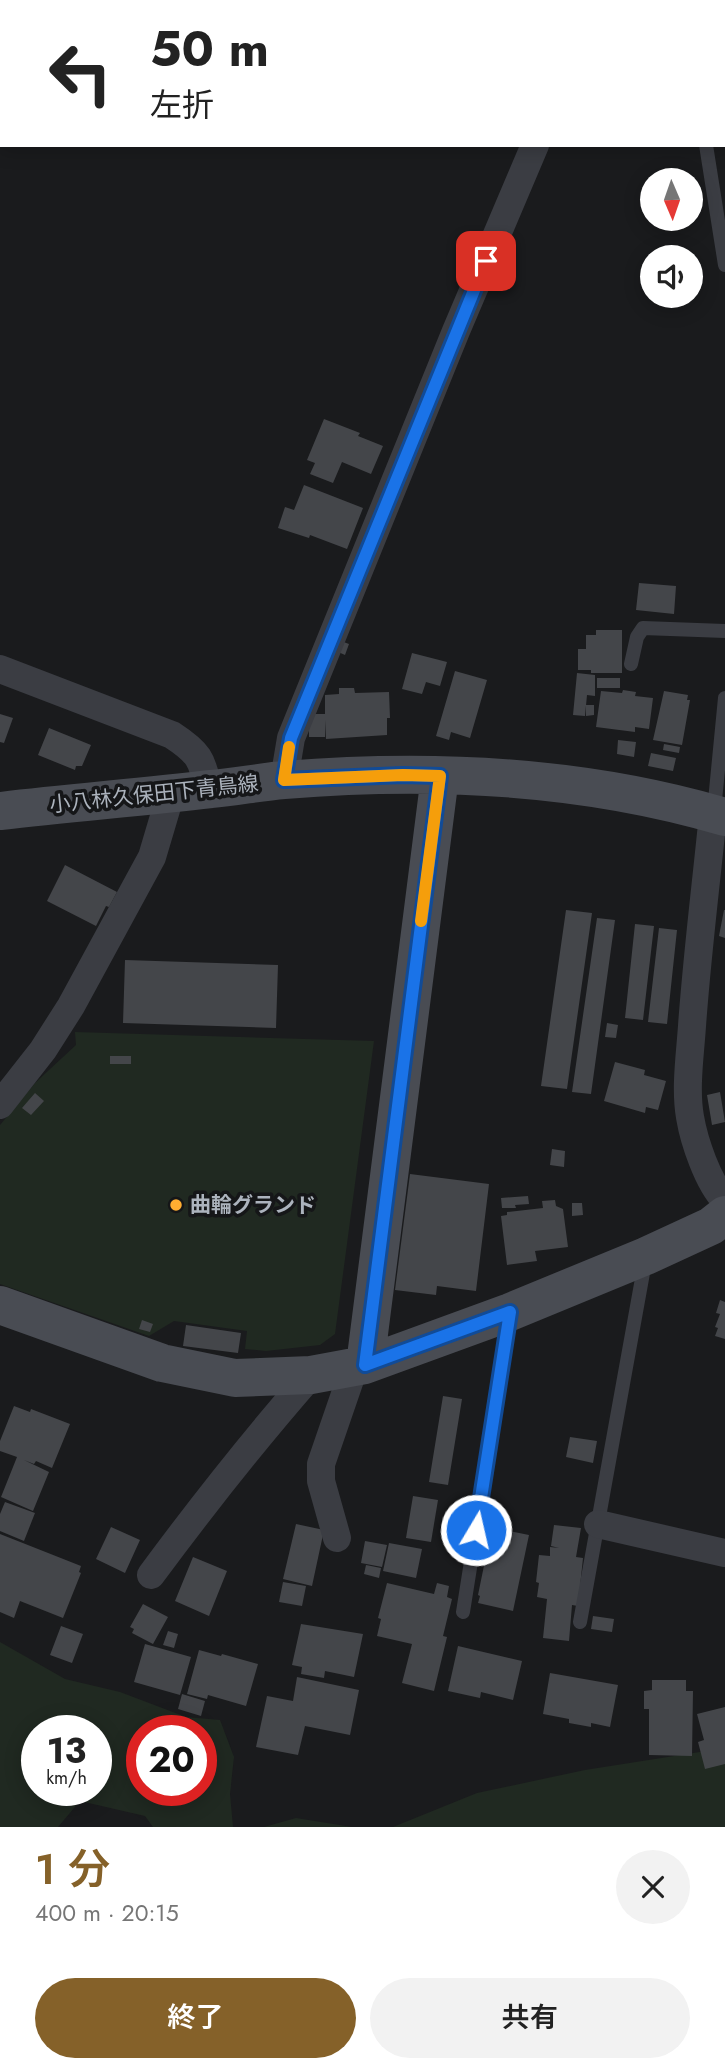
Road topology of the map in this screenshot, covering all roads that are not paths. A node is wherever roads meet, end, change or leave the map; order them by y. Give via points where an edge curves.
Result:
1 (534, 147) edge
2 (706, 147) edge
3 (725, 265) edge
4 (725, 631) edge
5 (631, 664) dead end
6 (0, 669) edge
7 (725, 698) edge
8 (440, 776) junction
9 (284, 780) junction
10 (208, 790) junction
11 (171, 793) junction
12 (0, 811) edge
13 (719, 816) edge
14 (0, 1105) edge
15 (725, 1199) edge
16 (725, 1215) edge
17 (646, 1256) junction
18 (1, 1307) edge
19 (510, 1312) junction
20 (359, 1366) junction
21 (311, 1375) junction
22 (598, 1524) junction
23 (337, 1538) dead end
24 (725, 1553) edge
25 (151, 1575) dead end
26 (463, 1612) dead end
27 (580, 1622) dead end

1 - 9 street via 291,738
2 - 3 lane
4 - 5 lane via 643,628
6 - 10 street via 172,735 203,764
7 - 13 lane
8 - 9 street, 小八林久保田下青鳥線
8 - 13 street, 小八林久保田下青鳥線 via 586,788 651,798
8 - 20 street
9 - 10 street, 小八林久保田下青鳥線
10 - 11 street, 小八林久保田下青鳥線
11 - 12 street, 小八林久保田下青鳥線
11 - 14 street via 152,857 78,994 43,1050
13 - 15 street via 695,984 688,1086 695,1139 718,1193
16 - 17 street
17 - 19 street
17 - 22 lane
18 - 21 street via 162,1363 236,1378
19 - 20 street
19 - 26 lane
20 - 21 street
20 - 23 street via 321,1464 321,1481
21 - 25 street
22 - 24 street
22 - 27 lane

